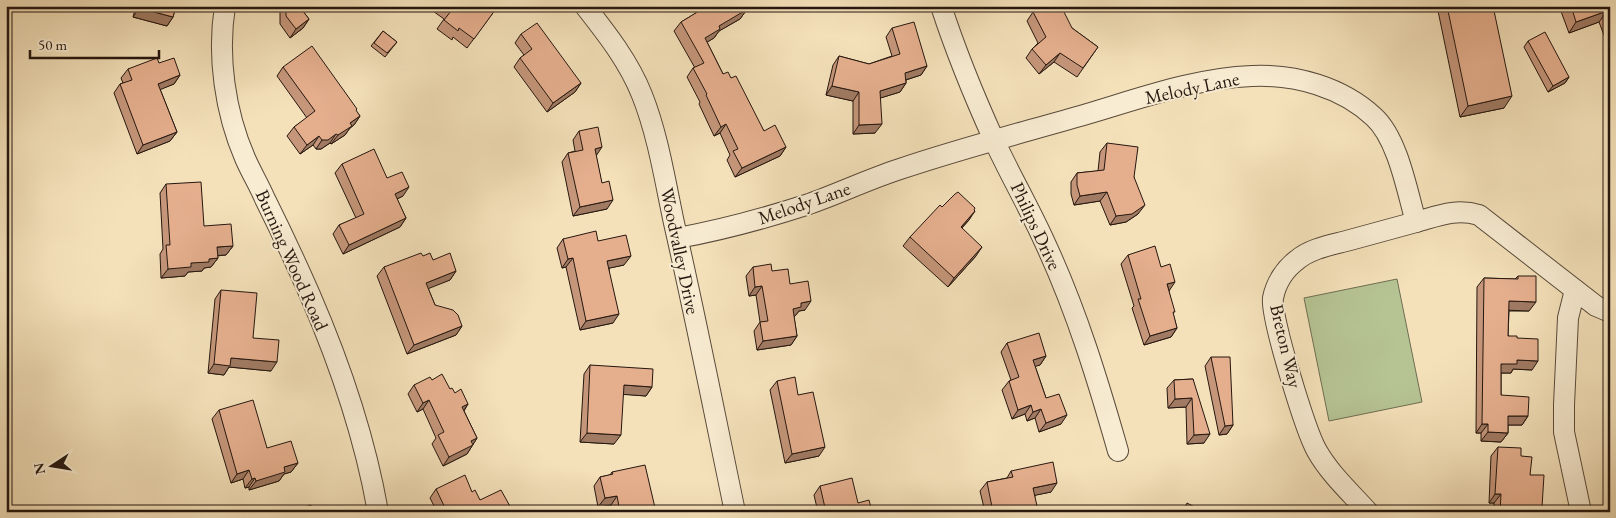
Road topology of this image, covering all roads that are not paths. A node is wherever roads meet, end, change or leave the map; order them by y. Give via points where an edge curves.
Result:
1 (225, 6) edge
2 (585, 6) edge
3 (941, 6) edge
4 (994, 141) junction
5 (1416, 222) junction
6 (678, 238) junction
7 (1575, 290) junction
8 (1610, 312) edge
9 (1118, 451) dead end
10 (378, 512) edge
11 (735, 512) edge
12 (1368, 512) edge
13 (1581, 512) edge

1 - 10 street, Burning Wood Road via 222,58 234,127 244,158 331,347
2 - 6 street, Woodvalley Drive via 620,52 642,95 652,124
3 - 4 street, Philips Drive
4 - 5 street, Melody Lane via 1178,87 1253,76 1312,82 1358,105 1389,135
4 - 6 street, Melody Lane via 901,168 811,203 740,225
4 - 9 street, Philips Drive via 1064,285 1093,364
5 - 7 street via 1453,212 1479,215
5 - 12 street, Breton Way via 1315,250 1298,259 1285,272 1273,300 1305,423 1316,450
6 - 11 street, Woodvalley Drive
7 - 8 street
7 - 13 street via 1568,318 1564,432

